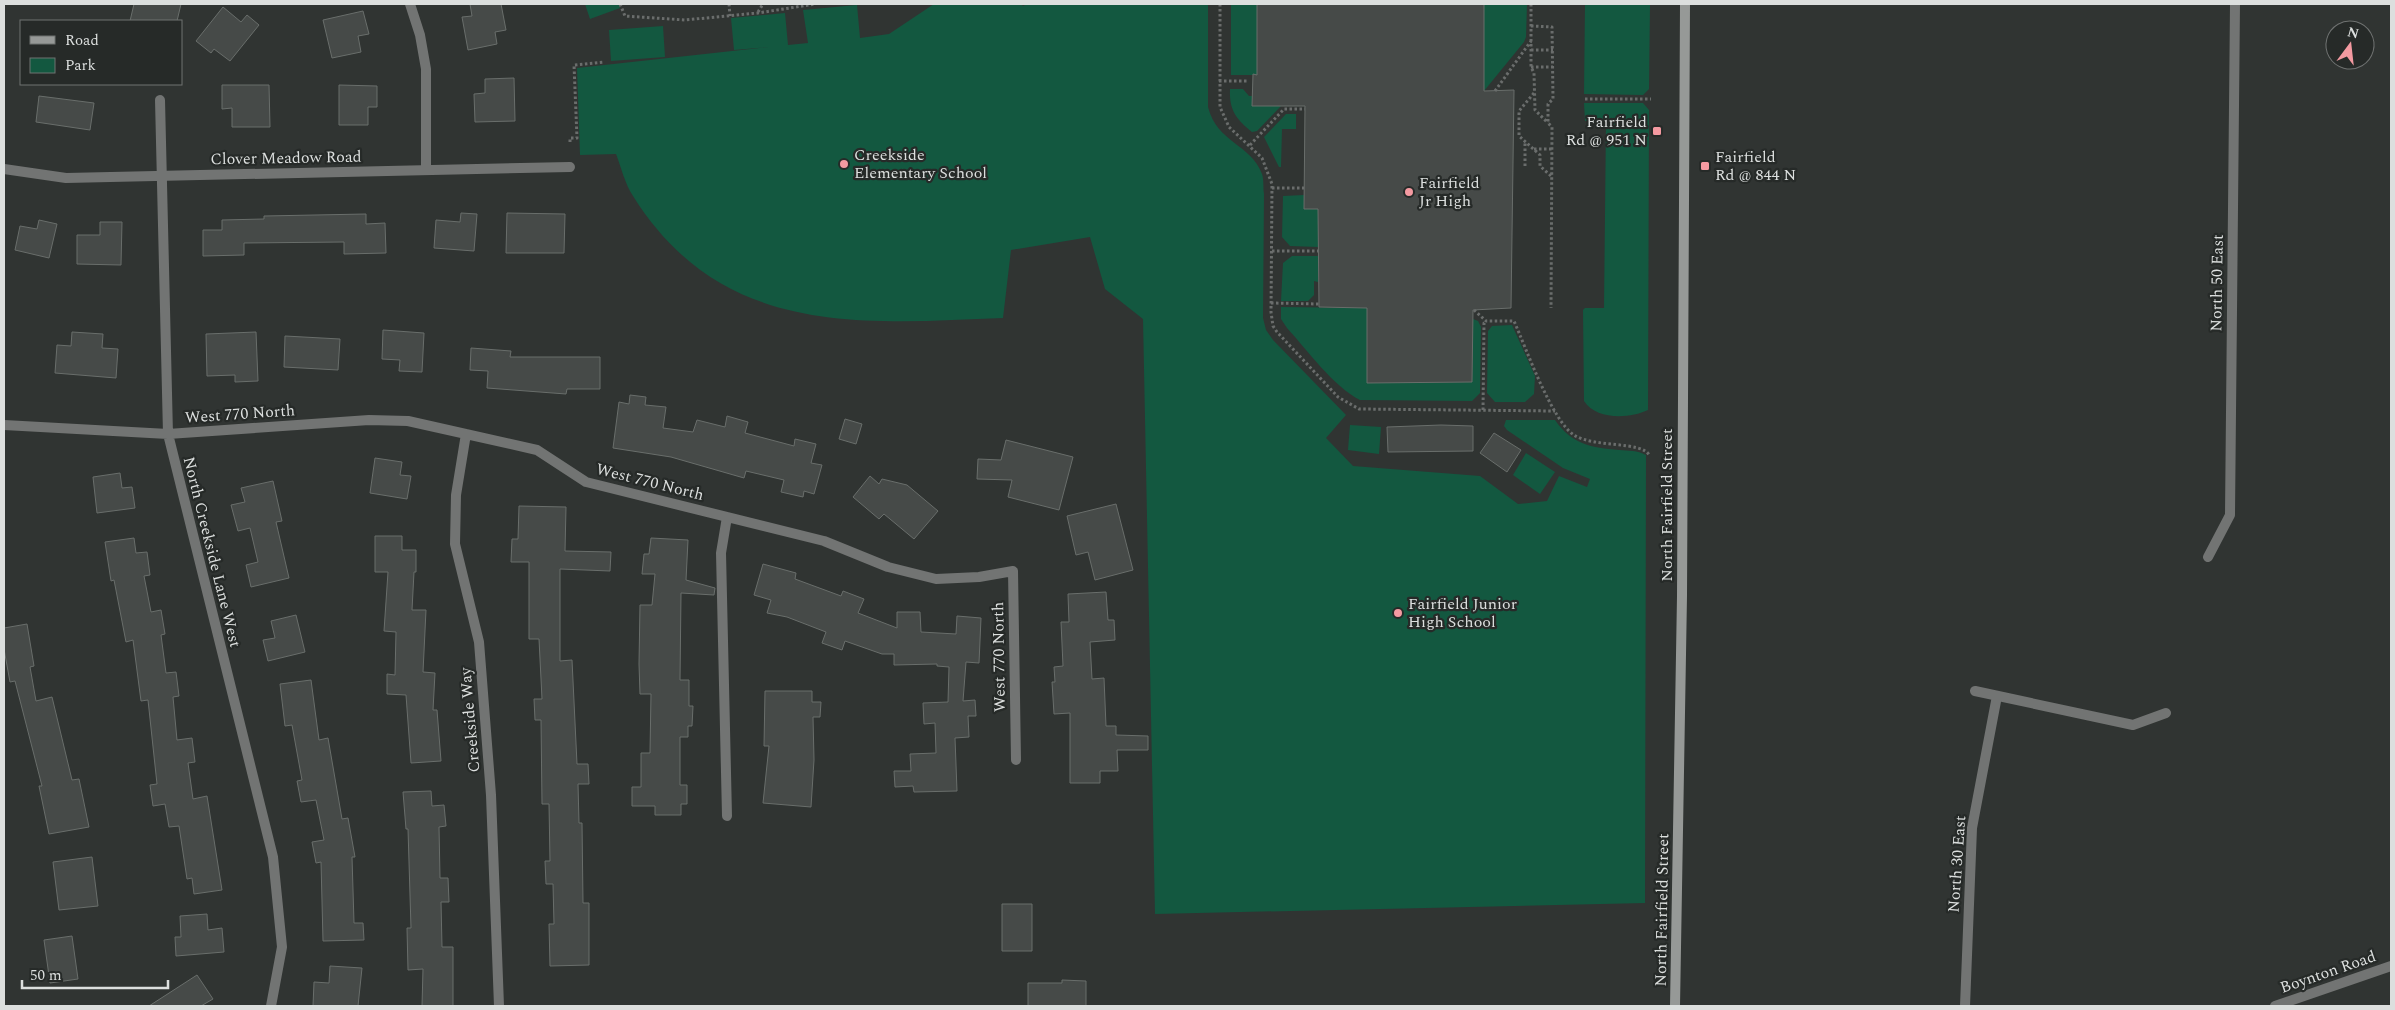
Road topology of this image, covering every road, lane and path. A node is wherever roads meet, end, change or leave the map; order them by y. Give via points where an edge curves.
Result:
1 (410, 4) edge
2 (620, 4) edge
3 (729, 4) edge
4 (763, 4) edge
5 (815, 4) edge
6 (1220, 4) edge
7 (1531, 4) edge
8 (1685, 4) edge
9 (2235, 4) edge
10 (758, 13) junction
11 (730, 16) junction
12 (1531, 26) junction
13 (1531, 40) junction
14 (1531, 50) junction
15 (1552, 50) junction
16 (604, 62) dead end
17 (1531, 66) junction
18 (1553, 67) junction
19 (1219, 81) junction
20 (1248, 81) dead end
21 (1495, 91) dead end
22 (1534, 92) junction
23 (1585, 99) dead end
24 (1651, 99) dead end
25 (160, 100) dead end
26 (1305, 109) dead end
27 (1548, 123) junction
28 (1525, 141) junction
29 (570, 142) dead end
30 (1250, 145) junction
31 (1533, 148) junction
32 (1552, 149) junction
33 (1525, 166) dead end
34 (570, 167) dead end
35 (4, 169) edge
36 (426, 170) junction
37 (162, 176) junction
38 (1552, 176) junction
39 (1272, 188) junction
40 (1304, 188) dead end
41 (1272, 251) junction
42 (1318, 251) dead end
43 (1271, 303) junction
44 (1319, 304) dead end
45 (1551, 308) dead end
46 (1474, 310) dead end
47 (1486, 321) junction
48 (1483, 410) junction
49 (1554, 410) junction
50 (4, 425) edge
51 (168, 434) junction
52 (466, 434) junction
53 (1649, 455) dead end
54 (727, 517) junction
55 (2208, 557) dead end
56 (1975, 691) dead end
57 (1997, 696) junction
58 (2166, 712) dead end
59 (1016, 760) dead end
60 (727, 816) dead end
61 (2391, 966) edge
62 (272, 1006) edge
63 (499, 1006) edge
64 (1675, 1006) edge
65 (1965, 1006) edge
66 (2275, 1006) edge

1 - 36 street via 426,69
2 - 11 path via 625,16 685,20
3 - 11 path
4 - 10 path
5 - 10 path
6 - 19 path
7 - 12 path
8 - 64 street, North Fairfield Street via 1682,606
9 - 55 street, North 50 East via 2230,515
10 - 11 path
12 - 13 path
12 - 15 path via 1552,27
13 - 14 path
13 - 21 path
14 - 15 path
14 - 17 path
15 - 18 path
16 - 29 path via 574,65 576,138 570,138
17 - 18 path
17 - 22 path
18 - 27 path via 1553,99 1548,104
19 - 20 path
19 - 30 path via 1223,119
22 - 27 path via 1535,110
22 - 28 path via 1519,111 1519,136
23 - 24 path
25 - 37 street, North Creekside Lane West
26 - 30 path via 1284,109
27 - 32 path via 1552,127
28 - 31 path
28 - 33 path
30 - 39 path via 1266,165
31 - 32 path
31 - 38 path via 1540,155 1540,166
32 - 38 path
34 - 36 street, Clover Meadow Road
35 - 37 street, Clover Meadow Road via 66,178
36 - 37 street, Clover Meadow Road
37 - 51 street, North Creekside Lane West
38 - 45 path
39 - 40 path
39 - 41 path
41 - 42 path
41 - 43 path
43 - 44 path
43 - 48 path via 1277,332 1338,397 1351,406 1368,410
46 - 47 path
47 - 48 path
47 - 49 path via 1514,321
48 - 49 path
49 - 53 path via 1566,429 1582,440 1593,444 1641,447
50 - 51 street, West 770 North
51 - 52 street, West 770 North via 369,420 408,421
51 - 62 street, North Creekside Lane West via 273,857 282,948
52 - 54 street, West 770 North via 537,450 586,482
52 - 63 street, Creekside Way via 456,495 455,544 479,642 491,795
54 - 59 street, West 770 North via 824,541 888,567 936,579 1013,571
54 - 60 street via 721,553
56 - 57 street
57 - 58 street via 2133,725
57 - 65 street, North 30 East via 1972,828
61 - 66 street, Boynton Road

